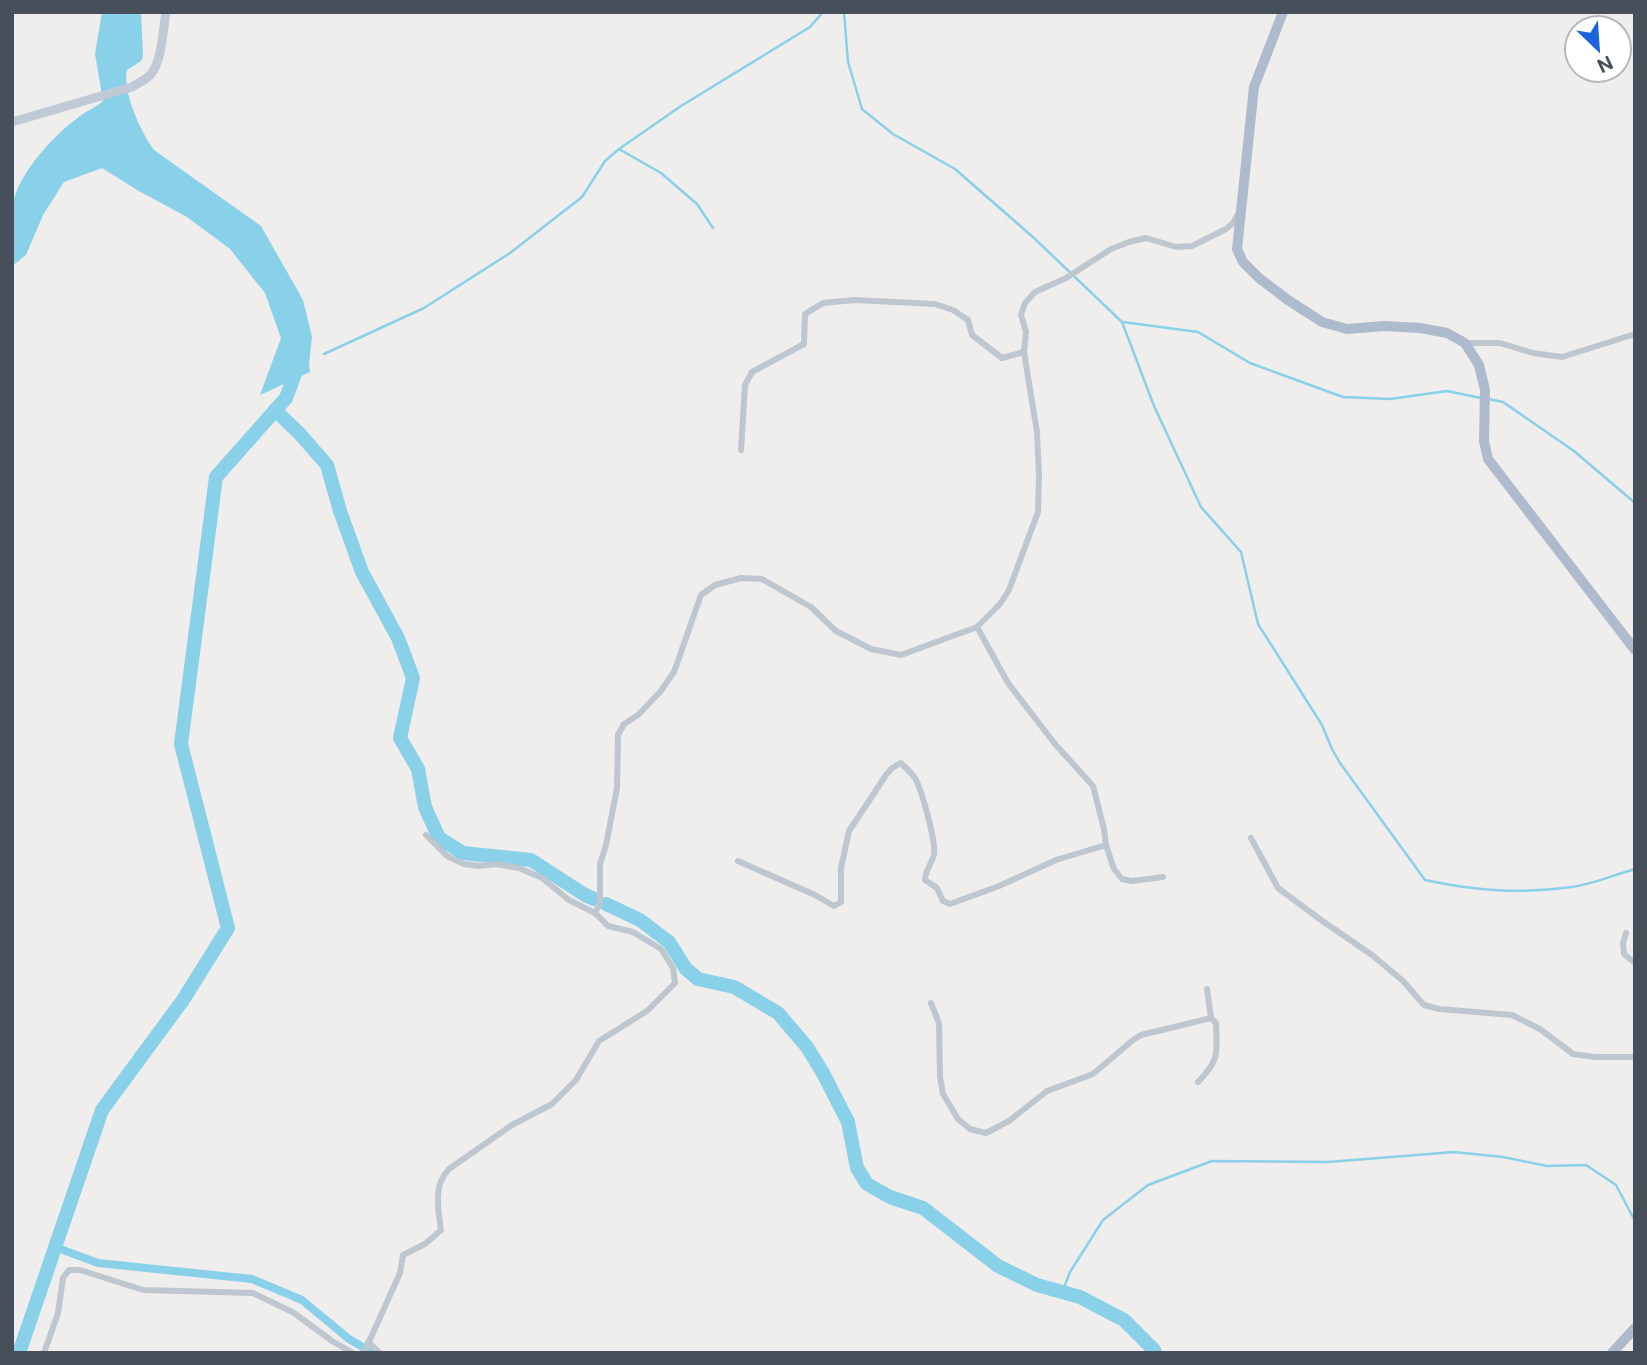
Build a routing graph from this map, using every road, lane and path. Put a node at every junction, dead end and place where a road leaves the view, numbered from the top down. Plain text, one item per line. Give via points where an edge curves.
1 (166, 12) edge
2 (1283, 12) edge
3 (12, 122) edge
4 (1240, 211) junction
5 (1635, 334) edge
6 (1465, 343) junction
7 (1024, 352) junction
8 (741, 450) dead end
9 (976, 627) junction
10 (1635, 650) edge
11 (426, 835) dead end
12 (1251, 838) dead end
13 (1106, 845) junction
14 (738, 861) dead end
15 (1163, 877) dead end
16 (595, 913) junction
17 (1626, 933) dead end
18 (1635, 963) edge
19 (1207, 989) dead end
20 (931, 1003) dead end
21 (1211, 1018) junction
22 (1635, 1057) edge
23 (1198, 1082) dead end
24 (1635, 1328) edge
25 (366, 1347) edge
26 (44, 1353) edge
27 (353, 1353) edge
28 (380, 1353) edge
29 (1612, 1353) edge

1 - 3 main road via 152,73 132,87
2 - 4 main road via 1254,87
4 - 6 main road via 1237,249 1243,262 1322,322 1347,329 1420,328 1447,333
4 - 7 street via 1226,229 1192,246 1176,247 1146,238 1129,242 1035,292 1021,315 1026,332
5 - 6 street via 1563,356 1500,343
6 - 10 main road via 1479,365 1485,390 1488,459
7 - 8 street via 1002,358 972,335 968,320 935,304 823,303 805,314 804,344 752,372 746,385
7 - 9 street via 1037,432 1038,513 1009,590
9 - 13 street via 1008,683 1093,786
9 - 16 street via 901,655 871,649 836,631 811,607 762,579 741,578 715,585 701,595 674,672 618,735 617,788 600,864 600,903
11 - 16 street via 447,856 464,864 519,868
12 - 22 street via 1278,888 1373,955 1424,1005 1512,1015 1573,1054
13 - 14 street via 1056,860 950,904 925,880 934,855 932,840 915,778 901,764 886,775 849,831 837,905
13 - 15 street via 1122,879
16 - 25 street via 608,926 633,932 661,949 676,983 647,1011 599,1041 576,1080 552,1104 512,1125 442,1176 438,1201 441,1230 403,1255 400,1273
17 - 18 street via 1624,954
19 - 21 street
20 - 21 street via 939,1023 943,1094 958,1119 970,1129 986,1133 1047,1091 1093,1074 1141,1035
21 - 23 street via 1216,1023 1217,1054
24 - 29 main road
25 - 28 street
26 - 27 street via 69,1270 143,1290 253,1293 295,1313

